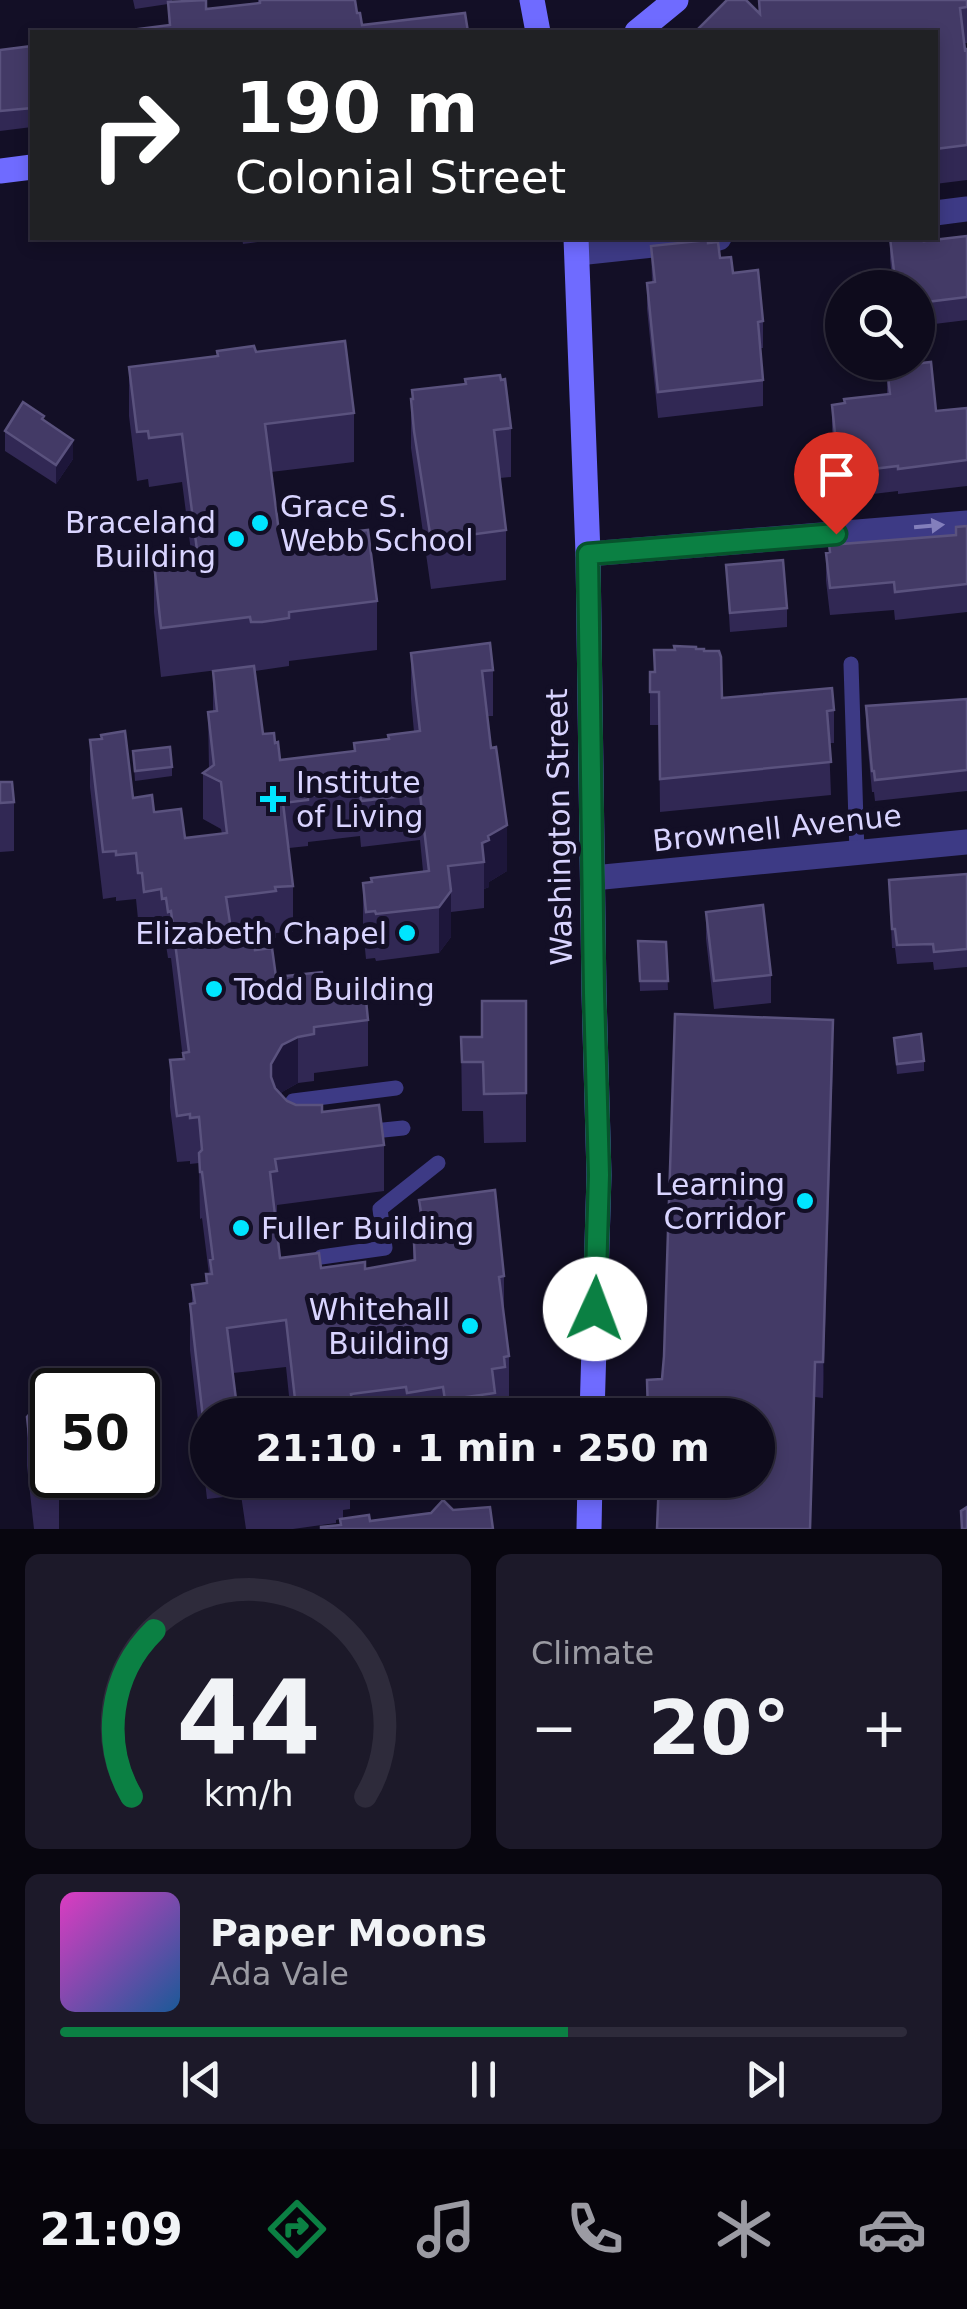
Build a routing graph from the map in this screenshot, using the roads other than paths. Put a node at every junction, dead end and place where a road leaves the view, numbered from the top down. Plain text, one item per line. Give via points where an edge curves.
1 (532, 0) edge
2 (676, 0) edge
3 (538, 30) edge
4 (639, 30) edge
5 (30, 166) edge
6 (0, 171) edge
7 (967, 209) edge
8 (938, 213) edge
9 (683, 240) edge
10 (577, 246) edge
11 (967, 523) edge
12 (588, 554) junction
13 (851, 664) dead end
14 (967, 842) edge
15 (857, 853) junction
16 (594, 878) junction
17 (396, 1088) dead end
18 (403, 1128) dead end
19 (344, 1134) edge
20 (292, 1136) edge
21 (438, 1163) dead end
22 (320, 1257) edge
23 (592, 1398) edge
24 (590, 1498) edge
25 (589, 1529) edge

1 - 3 main road
2 - 4 main road
5 - 6 main road
7 - 8 street
9 - 10 street
10 - 12 main road, Washington Street
12 -> 11 street
12 - 16 main road, Washington Street
13 - 15 lane
14 - 15 street, Brownell Avenue
15 - 16 street, Brownell Avenue
16 - 23 main road, Washington Street via 599,1175
17 - 20 lane via 294,1101 285,1126
18 - 19 lane
21 - 22 lane via 380,1209 384,1248
24 - 25 main road

